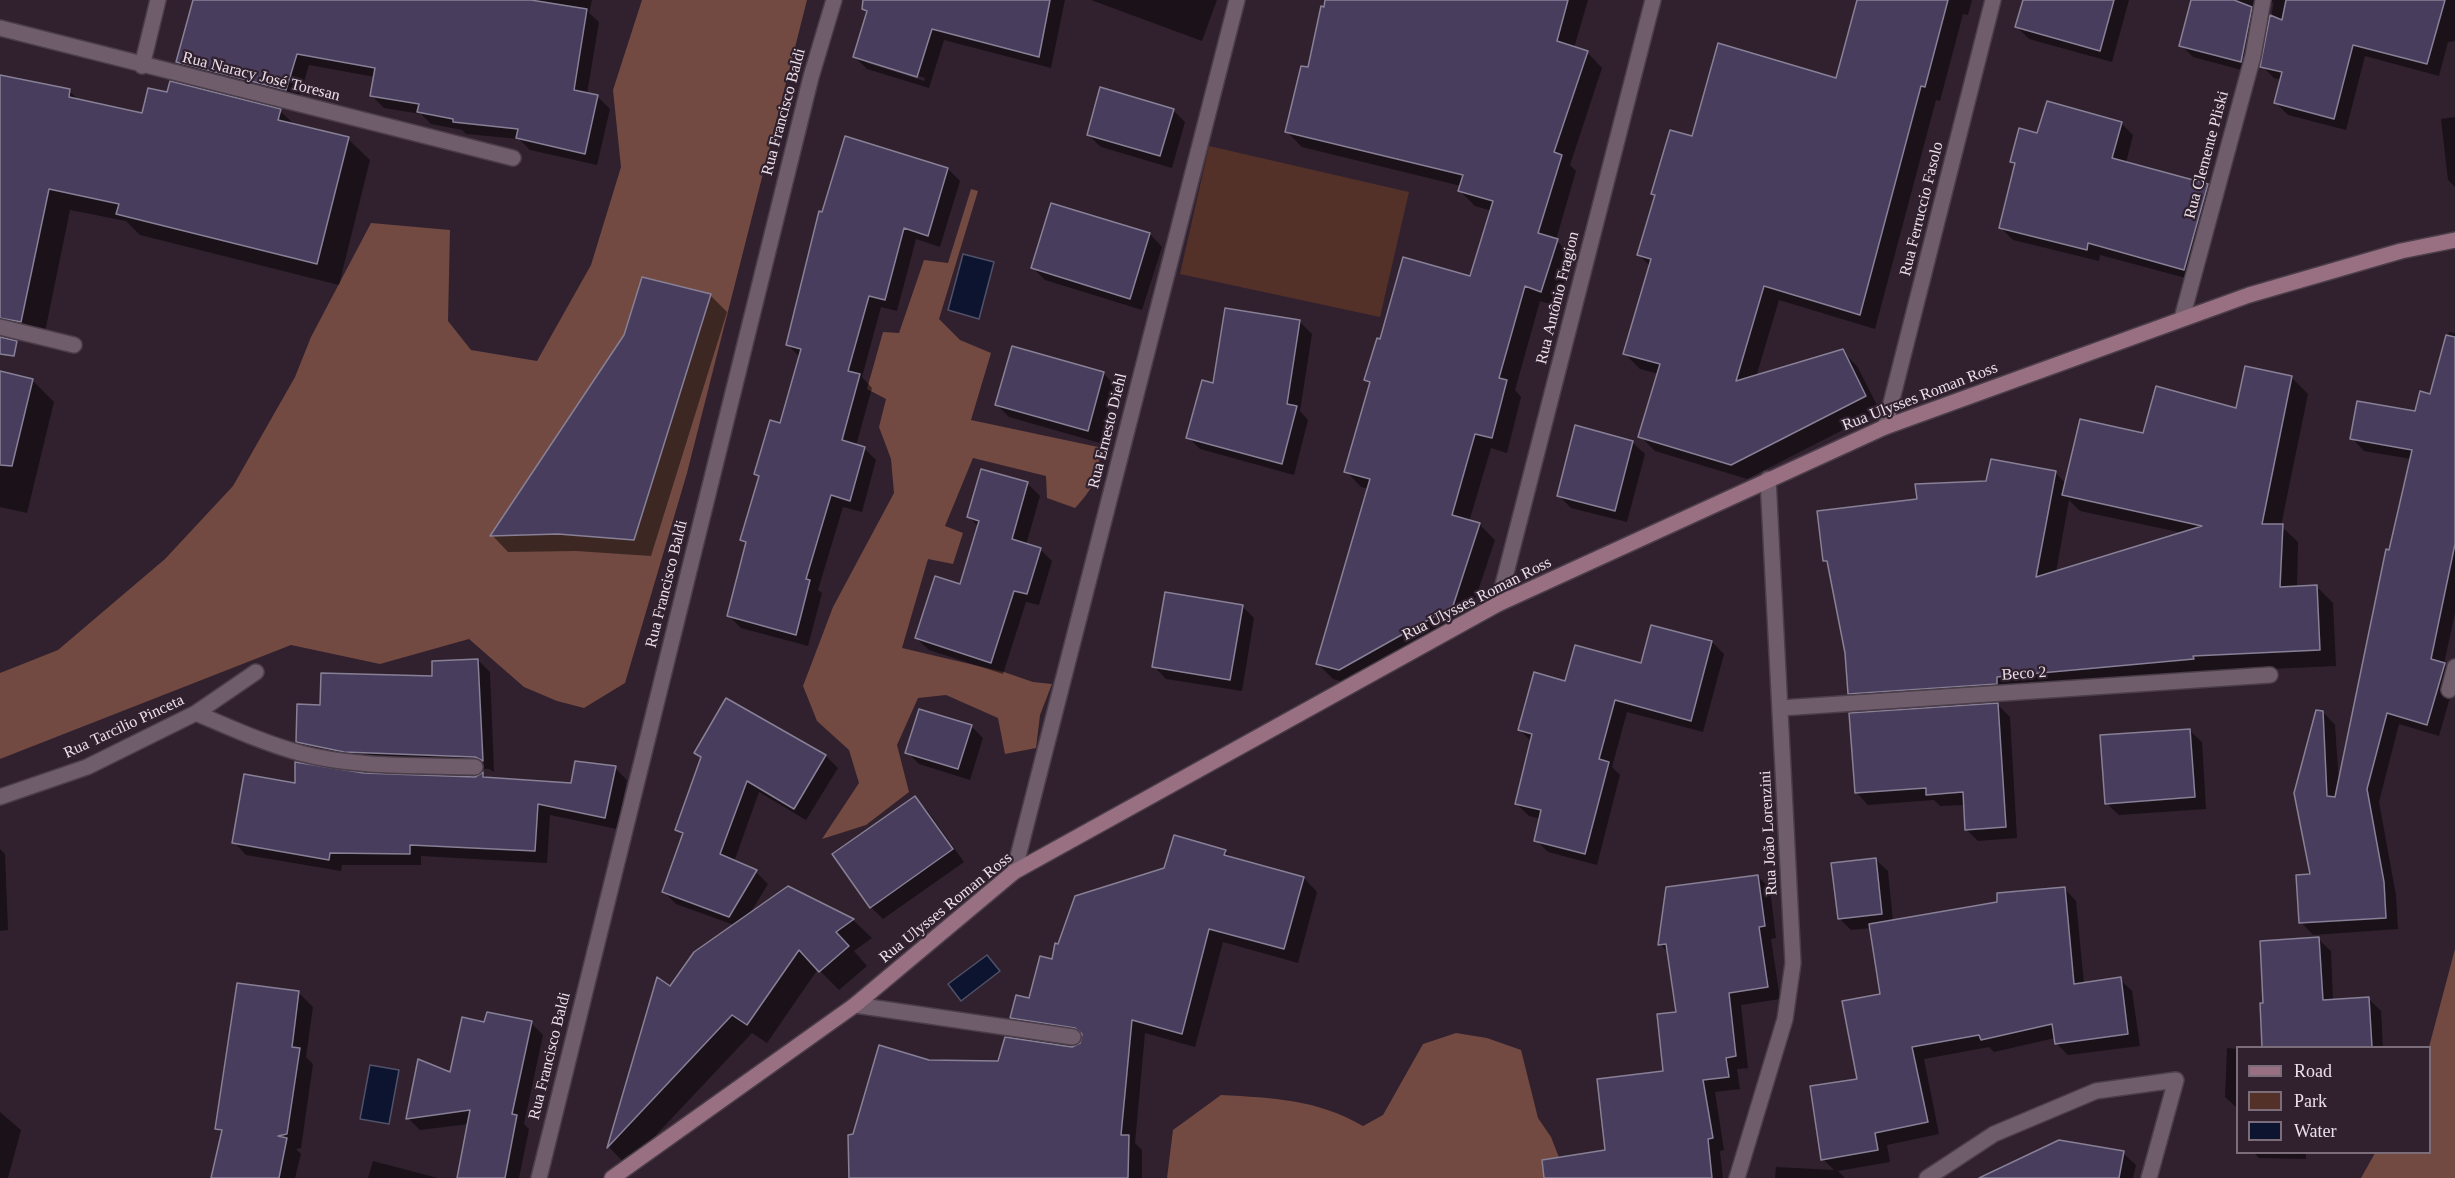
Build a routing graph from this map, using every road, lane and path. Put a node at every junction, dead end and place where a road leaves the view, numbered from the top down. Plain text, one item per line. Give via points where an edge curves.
1 (158, 0) edge
2 (834, 0) edge
3 (1237, 0) edge
4 (1653, 0) edge
5 (1993, 0) edge
6 (2263, 0) edge
7 (0, 28) edge
8 (142, 66) junction
9 (513, 158) dead end
10 (2455, 240) edge
11 (2182, 318) junction
12 (0, 327) edge
13 (74, 345) dead end
14 (1885, 428) junction
15 (1768, 479) junction
16 (1497, 604) junction
17 (2455, 667) edge
18 (256, 672) dead end
19 (2270, 675) dead end
20 (2449, 690) dead end
21 (1781, 708) junction
22 (196, 713) junction
23 (475, 767) dead end
24 (0, 797) edge
25 (1014, 872) junction
26 (855, 1005) junction
27 (1073, 1037) dead end
28 (539, 1178) edge
29 (612, 1178) edge
30 (1737, 1178) edge
31 (1927, 1178) edge
32 (2149, 1178) edge

1 - 8 street
2 - 28 street, Rua Francisco Baldi via 810,76
3 - 25 street, Rua Ernesto Diehl
4 - 16 street, Rua Antônio Fragion
5 - 14 street, Rua Ferruccio Fasolo
6 - 11 street, Rua Clemente Pliski via 2253,56
7 - 8 street, Rua Naracy José Toresan
8 - 9 street, Rua Naracy José Toresan
10 - 11 street, Rua Ulysses Roman Ross via 2390,255
11 - 14 street, Rua Ulysses Roman Ross
12 - 13 street
14 - 15 street, Rua Ulysses Roman Ross
15 - 16 street, Rua Ulysses Roman Ross
15 - 21 street, Rua João Lorenzini
16 - 25 street, Rua Ulysses Roman Ross
17 - 20 street
18 - 22 street, Rua Tarcilio Pinceta
19 - 21 street, Beco 2
21 - 30 street, Rua João Lorenzini via 1793,963 1785,1019
22 - 23 street via 259,741 302,753 361,763
22 - 24 street, Rua Tarcilio Pinceta via 87,767
25 - 26 street, Rua Ulysses Roman Ross
26 - 27 street
26 - 29 street, Rua Ulysses Roman Ross
31 - 32 street via 1994,1134 2096,1091 2176,1080

